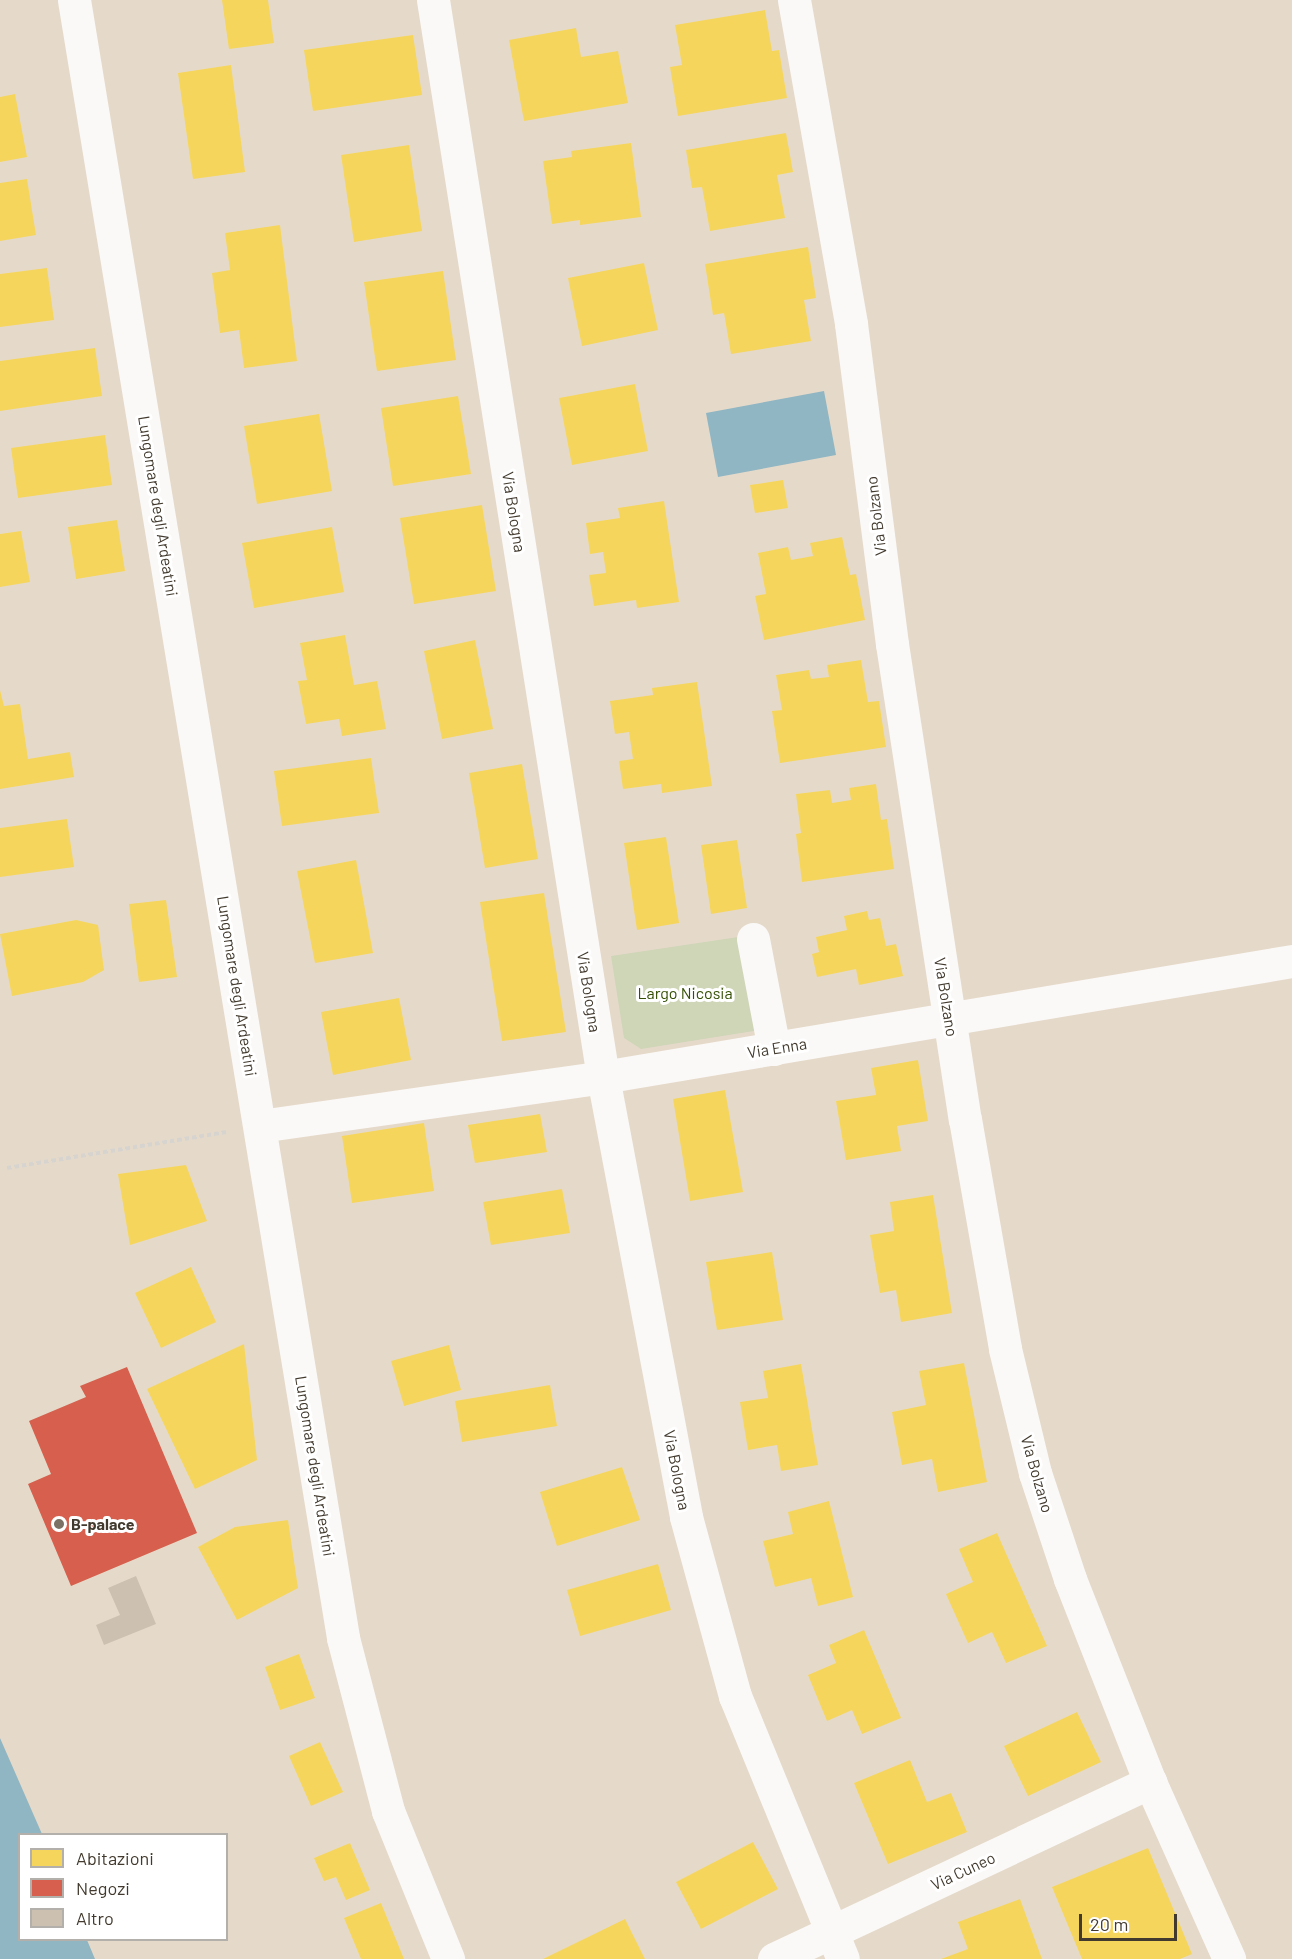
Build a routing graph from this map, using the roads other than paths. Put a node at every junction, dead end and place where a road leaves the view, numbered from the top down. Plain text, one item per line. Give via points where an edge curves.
1 (74, 0) edge
2 (433, 0) edge
3 (794, 0) edge
4 (753, 939) dead end
5 (1292, 961) edge
6 (950, 1020) junction
7 (774, 1049) junction
8 (603, 1077) junction
9 (260, 1126) junction
10 (1150, 1782) junction
11 (837, 1946) edge
12 (448, 1959) edge
13 (774, 1959) edge
14 (1229, 1959) edge

1 - 9 street, Lungomare degli Ardeatini
2 - 8 street, Via Bologna
3 - 6 street, Via Bolzano via 851,324 892,644
4 - 7 street
5 - 6 street, Via Enna
6 - 7 street, Via Enna
6 - 10 street, Via Bolzano via 1005,1349 1035,1473 1070,1579
7 - 8 street, Via Enna
8 - 9 street, Via Enna
8 - 11 street, Via Bologna via 701,1583 744,1721
9 - 12 street, Lungomare degli Ardeatini via 345,1649 394,1830
10 - 11 street, Via Cuneo
10 - 14 street, Via Bolzano
11 - 13 street, Via Cuneo

